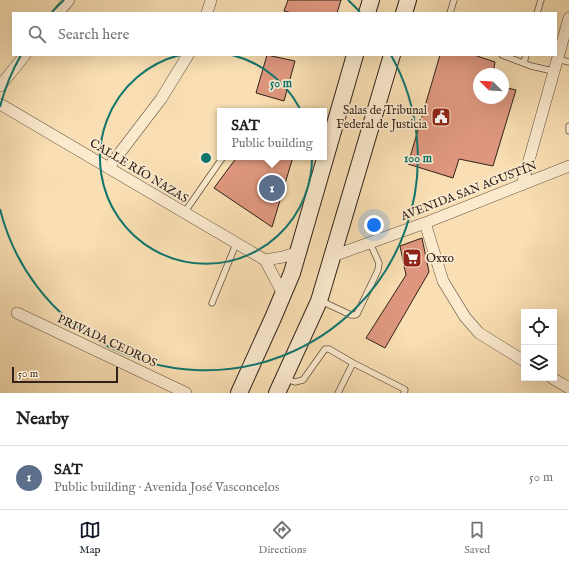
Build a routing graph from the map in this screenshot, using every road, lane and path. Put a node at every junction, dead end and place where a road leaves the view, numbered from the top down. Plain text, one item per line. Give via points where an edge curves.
1 (69, 0) edge
2 (211, 0) edge
3 (371, 0) edge
4 (408, 0) edge
5 (454, 0) edge
6 (540, 0) edge
7 (59, 12) edge
8 (207, 12) edge
9 (367, 12) edge
10 (404, 12) edge
11 (450, 12) edge
12 (537, 12) edge
13 (569, 18) edge
14 (24, 56) edge
15 (187, 56) edge
16 (355, 56) edge
17 (392, 56) edge
18 (505, 56) edge
19 (526, 56) edge
20 (557, 59) junction
21 (569, 62) edge
22 (524, 63) junction
23 (553, 71) junction
24 (0, 86) edge
25 (0, 104) edge
26 (569, 126) edge
27 (569, 131) edge
28 (327, 145) edge
29 (221, 160) edge
30 (323, 160) edge
31 (569, 166) edge
32 (109, 167) junction
33 (522, 184) junction
34 (184, 213) junction
35 (425, 223) junction
36 (370, 243) junction
37 (236, 244) junction
38 (299, 252) junction
39 (333, 256) junction
40 (265, 260) junction
41 (283, 294) junction
42 (319, 300) junction
43 (212, 304) dead end
44 (17, 313) dead end
45 (521, 359) edge
46 (353, 362) junction
47 (284, 378) junction
48 (557, 381) edge
49 (569, 388) edge
50 (186, 393) edge
51 (239, 393) edge
52 (277, 393) edge
53 (338, 393) edge
54 (404, 393) edge

1 - 7 street
2 - 8 street
3 - 9 main road
4 - 10 main road
5 - 11 lane
6 - 12 lane
13 - 20 street
14 - 24 street
15 - 32 street via 161,99
16 - 28 main road
17 - 39 main road
18 - 22 lane
19 - 22 lane
20 - 21 lane
20 - 23 street
22 - 23 lane
23 - 33 street
25 - 32 street, CALLE RÍO NAZAS
26 - 27 lane
29 - 34 lane
30 - 38 main road
31 - 33 street, AVENIDA SAN AGUSTÍN
32 - 34 street, CALLE RÍO NAZAS
33 - 35 street, AVENIDA SAN AGUSTÍN
34 - 37 street, CALLE RÍO NAZAS
35 - 36 street, AVENIDA SAN AGUSTÍN
35 - 45 street via 443,281 465,317 479,333
36 - 39 street, AVENIDA SAN AGUSTÍN
36 - 42 lane via 379,263 378,270 357,314 351,315
37 - 40 street, CALLE RÍO NAZAS
37 - 43 lane
38 - 40 street
38 - 41 main road
39 - 42 main road
40 - 41 street
41 - 51 main road
42 - 47 main road
44 - 50 street, PRIVADA CEDROS
46 - 47 lane via 325,349 303,380 295,382
46 - 53 lane
46 - 54 lane via 404,389
47 - 52 main road
48 - 49 street

